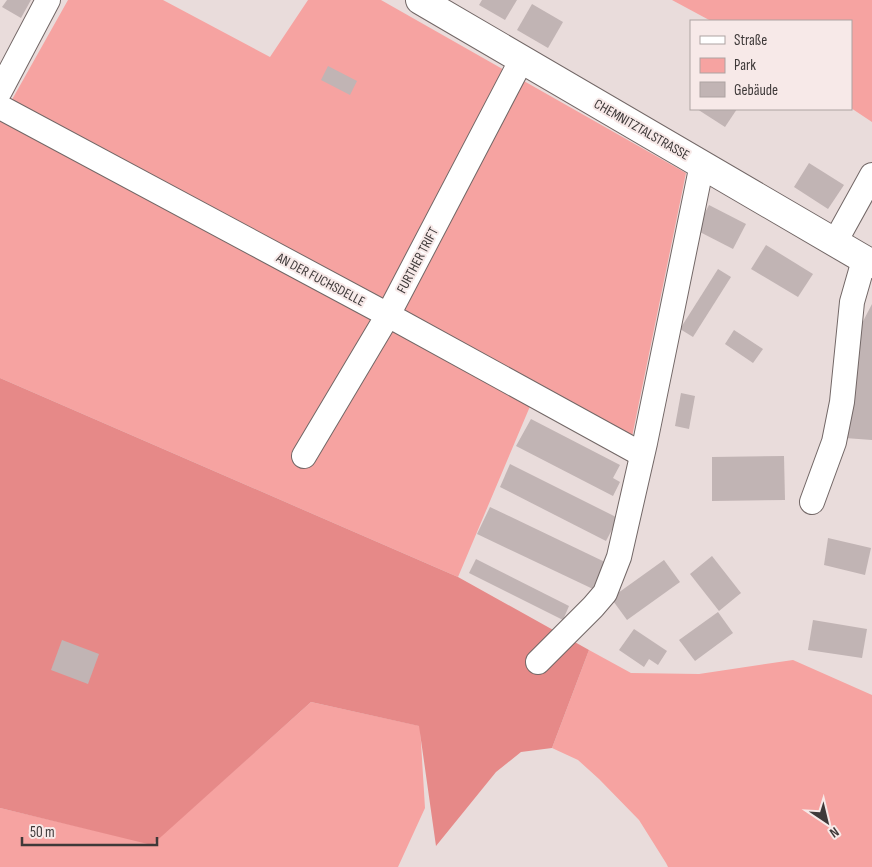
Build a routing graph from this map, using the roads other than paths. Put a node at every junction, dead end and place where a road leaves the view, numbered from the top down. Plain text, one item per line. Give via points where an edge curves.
1 (48, 0) edge
2 (420, 0) edge
3 (522, 59) junction
4 (0, 90) edge
5 (0, 107) edge
6 (702, 164) junction
7 (872, 175) edge
8 (834, 242) junction
9 (868, 262) edge
10 (388, 315) junction
11 (641, 454) junction
12 (304, 456) dead end
13 (812, 502) dead end
14 (538, 662) dead end

1 - 4 street
2 - 3 main road, CHEMNITZTALSTRASSE
3 - 6 main road, CHEMNITZTALSTRASSE
3 - 10 street, FURTHER TRIFT
5 - 10 street, AN DER FUCHSDELLE
6 - 8 main road, CHEMNITZTALSTRASSE
6 - 11 street
7 - 8 street
8 - 9 main road, CHEMNITZTALSTRASSE
9 - 13 street, CHEMNITZTALSTRASSE via 852,302 837,443
10 - 11 street, AN DER FUCHSDELLE
10 - 12 street, FURTHER TRIFT
11 - 14 street via 624,540 605,593

